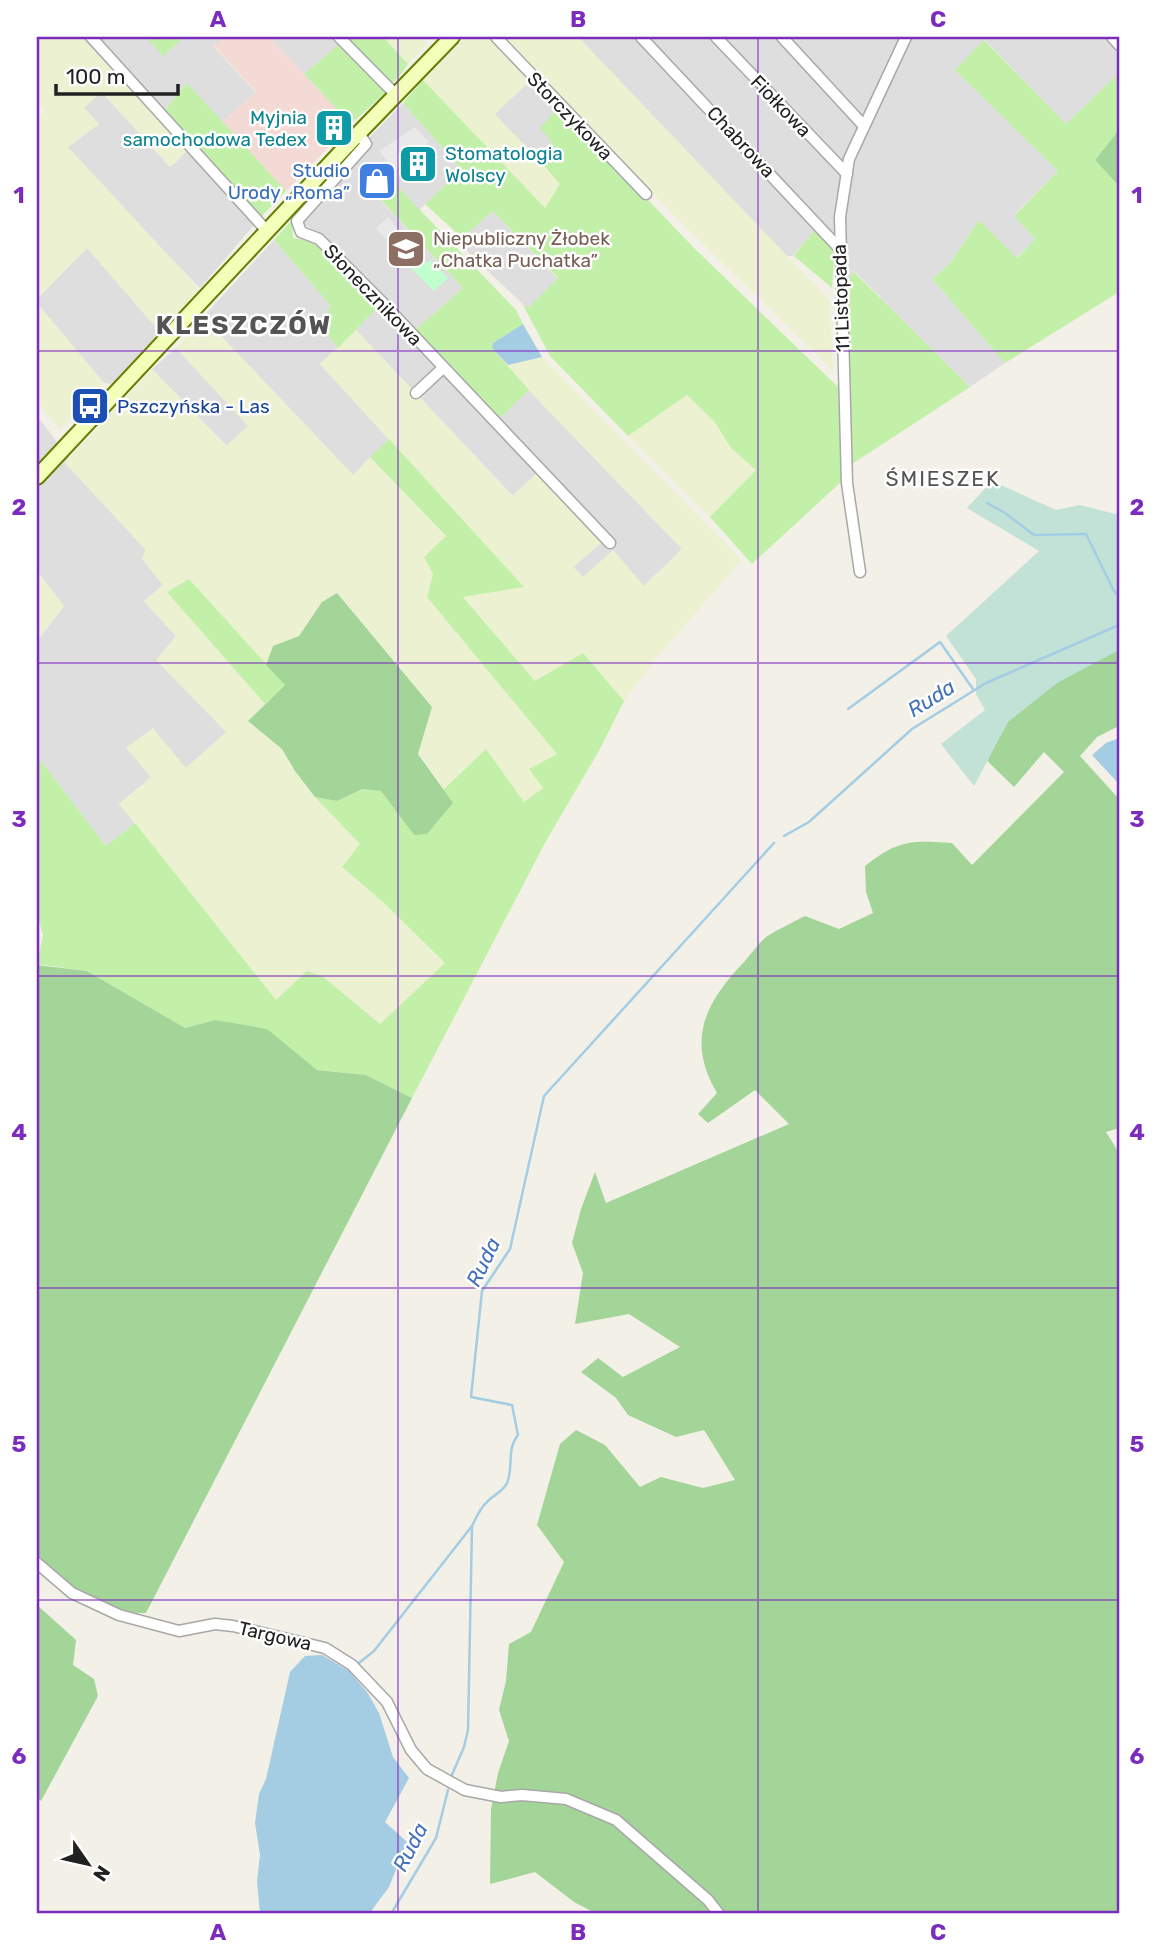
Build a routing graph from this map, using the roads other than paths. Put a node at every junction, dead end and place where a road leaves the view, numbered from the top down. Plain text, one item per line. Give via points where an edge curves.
1 (91, 37) edge
2 (339, 37) edge
3 (452, 37) edge
4 (496, 37) edge
5 (641, 37) edge
6 (716, 37) edge
7 (782, 37) edge
8 (906, 37) edge
9 (1112, 37) edge
10 (1119, 45) edge
11 (396, 95) junction
12 (864, 126) junction
13 (359, 132) junction
14 (847, 174) junction
15 (646, 194) dead end
16 (267, 231) junction
17 (839, 248) junction
18 (443, 368) junction
19 (416, 393) dead end
20 (37, 477) edge
21 (610, 543) dead end
22 (860, 572) dead end
23 (37, 1563) edge
24 (719, 1914) edge

1 - 16 street
2 - 11 street
3 - 11 main road
4 - 15 street, Storczykowa
5 - 17 street, Chabrowa
6 - 14 street, Fiołkowa
7 - 12 street
8 - 12 street, 11 Listopada
9 - 10 street
11 - 13 main road
12 - 14 street, 11 Listopada
13 - 16 main road
13 - 18 street, Słonecznikowa via 366,144 297,220 301,232 319,239
14 - 17 street, 11 Listopada
16 - 20 main road
17 - 22 street, 11 Listopada via 847,483
18 - 19 street
18 - 21 street, Słonecznikowa
23 - 24 street, Targowa via 72,1593 119,1615 179,1630 233,1626 324,1648 352,1665 387,1702 411,1750 427,1769 465,1790 501,1797 566,1799 616,1820

